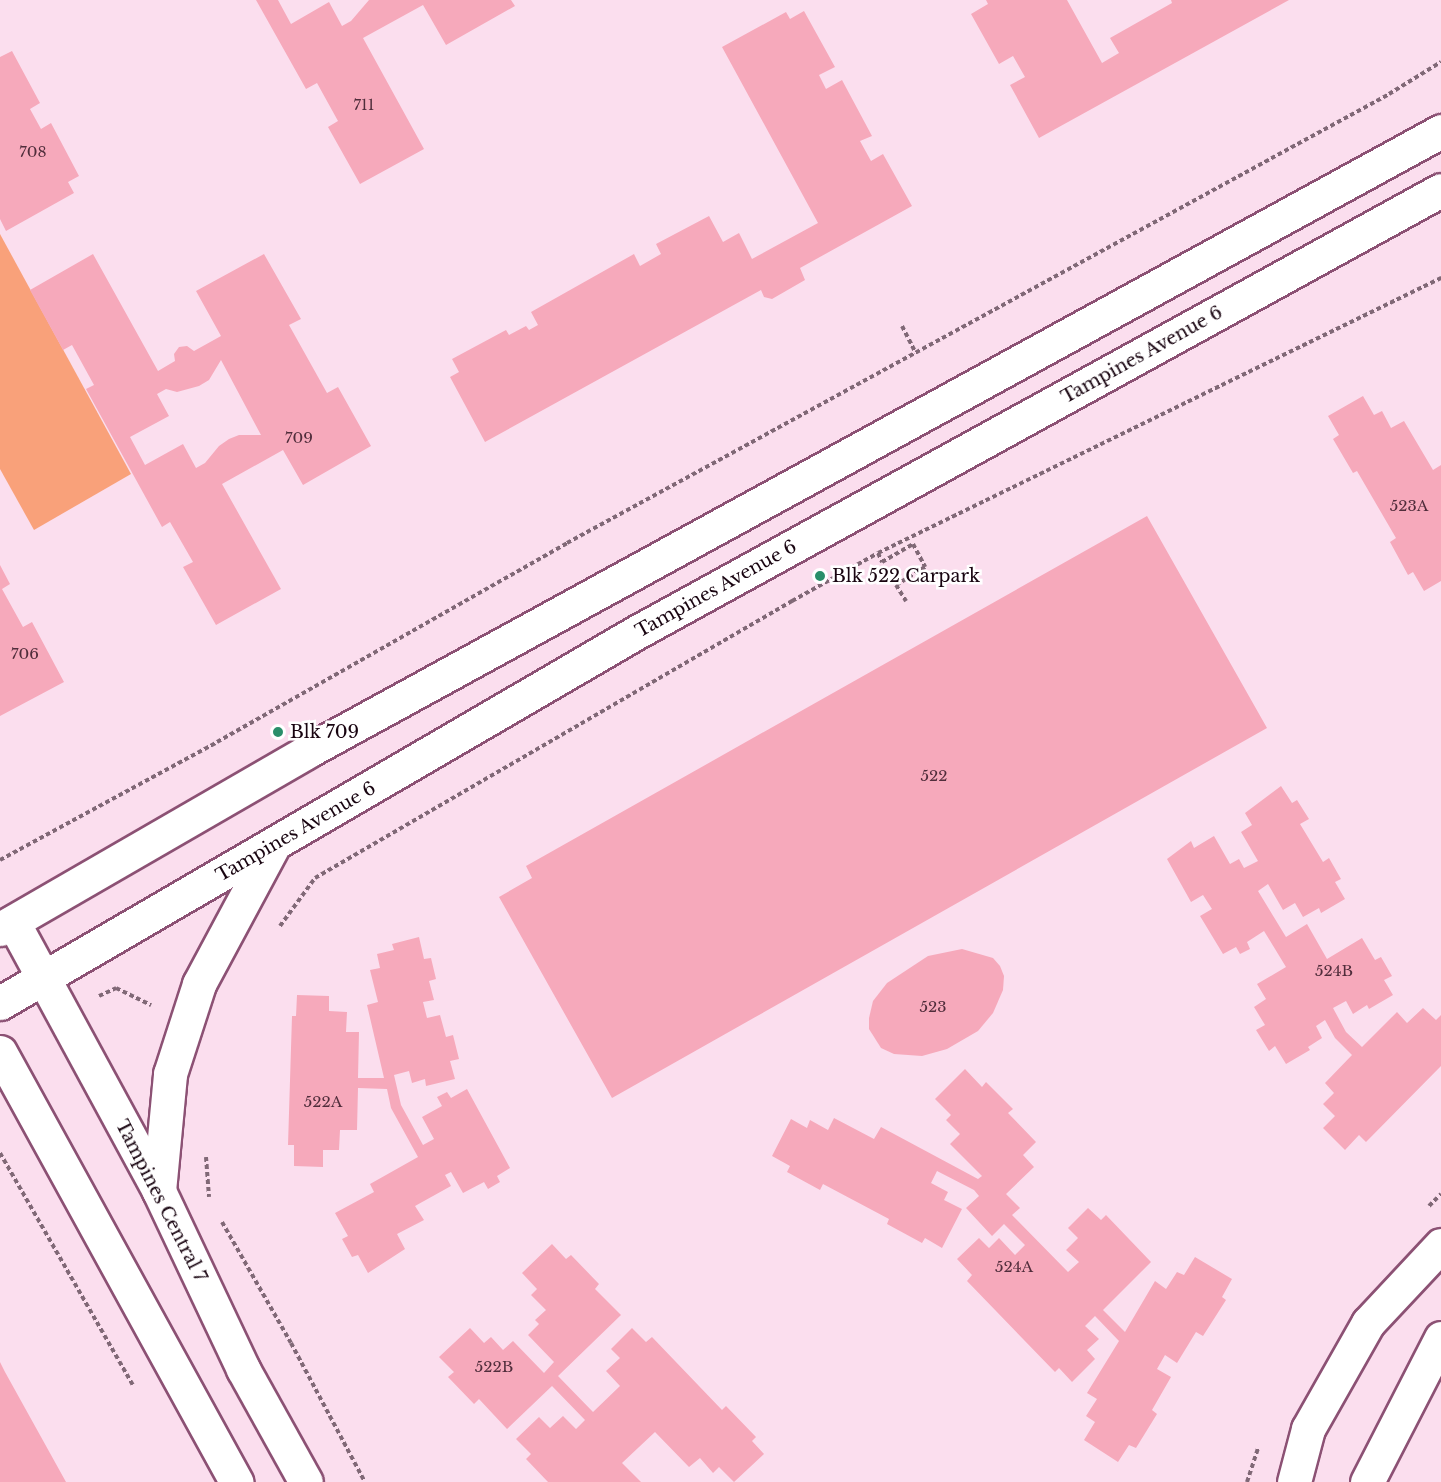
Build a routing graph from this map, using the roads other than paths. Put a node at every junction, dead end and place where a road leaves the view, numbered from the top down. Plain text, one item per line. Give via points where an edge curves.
1 (1441, 131) edge
2 (1441, 190) edge
3 (273, 846) junction
4 (6, 926) edge
5 (44, 980) junction
6 (0, 1003) edge
7 (0, 1052) edge
8 (159, 1191) junction
9 (1441, 1245) edge
10 (1441, 1338) edge
11 (236, 1482) edge
12 (306, 1482) edge
13 (1294, 1482) edge
14 (1367, 1482) edge

1 - 4 street via 317,747
2 - 3 street, Tampines Avenue 6 via 637,632
3 - 5 street, Tampines Avenue 6
3 - 8 street via 199,984 170,1074
4 - 5 street, Tampines Central 7
5 - 6 street, Tampines Avenue 6
5 - 8 street, Tampines Central 7
7 - 11 street
8 - 12 street, Tampines Central 7 via 243,1369
9 - 13 street via 1368,1323 1308,1429
10 - 14 street

